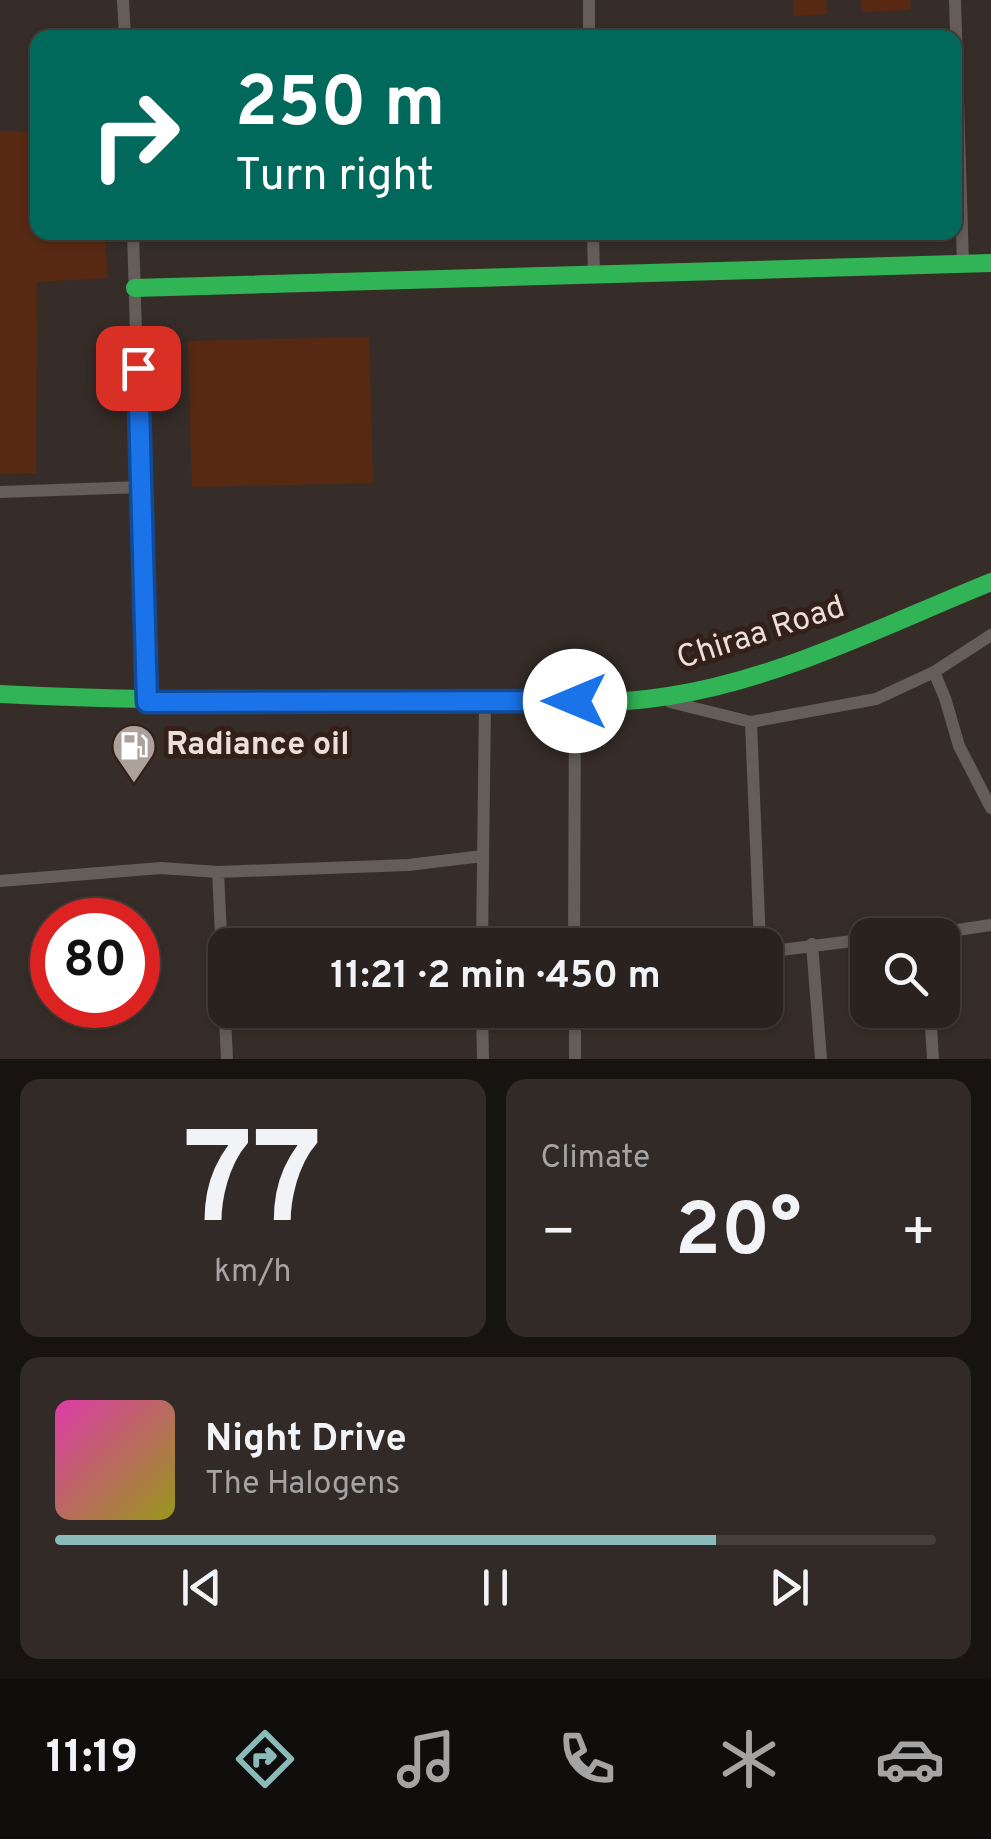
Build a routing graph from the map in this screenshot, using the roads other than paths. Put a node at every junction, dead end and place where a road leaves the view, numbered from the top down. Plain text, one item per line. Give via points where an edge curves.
1 (123, 0) edge
2 (589, 0) edge
3 (955, 0) edge
4 (124, 30) edge
5 (589, 30) edge
6 (956, 30) edge
7 (133, 240) edge
8 (593, 240) edge
9 (961, 240) edge
10 (991, 263) edge
11 (962, 264) junction
12 (594, 276) junction
13 (135, 288) junction
14 (141, 487) junction
15 (0, 492) edge
16 (991, 582) edge
17 (991, 635) edge
18 (934, 672) junction
19 (0, 694) edge
20 (654, 698) junction
21 (575, 701) junction
22 (147, 702) junction
23 (485, 702) junction
24 (751, 722) junction
25 (991, 808) edge
26 (483, 856) junction
27 (218, 872) junction
28 (0, 881) edge
29 (991, 925) edge
30 (482, 928) edge
31 (574, 928) edge
32 (759, 928) edge
33 (960, 930) edge
34 (850, 941) edge
35 (812, 944) junction
36 (783, 949) edge
37 (482, 1028) edge
38 (574, 1028) edge
39 (931, 1028) edge
40 (226, 1059) edge
41 (483, 1059) edge
42 (575, 1059) edge
43 (821, 1059) edge
44 (933, 1059) edge

1 - 4 street
2 - 5 street
3 - 6 street
7 - 13 street
8 - 12 street
9 - 11 street
10 - 11 main road
11 - 12 main road
12 - 13 main road
13 - 14 street
14 - 15 street
14 - 22 street
16 - 20 main road, Chiraa Road via 738,677
17 - 18 street
18 - 24 street via 876,699
18 - 25 street via 959,746
19 - 22 main road, Chiraa Road
20 - 21 main road, Chiraa Road
20 - 24 street
21 - 23 main road, Chiraa Road
21 - 31 street
22 - 23 main road, Chiraa Road
23 - 26 street
24 - 32 street
26 - 27 street
26 - 30 street
27 - 28 street via 161,868
27 - 40 street
29 - 33 street
34 - 35 street
35 - 36 street
35 - 43 street
37 - 41 street
38 - 42 street
39 - 44 street

